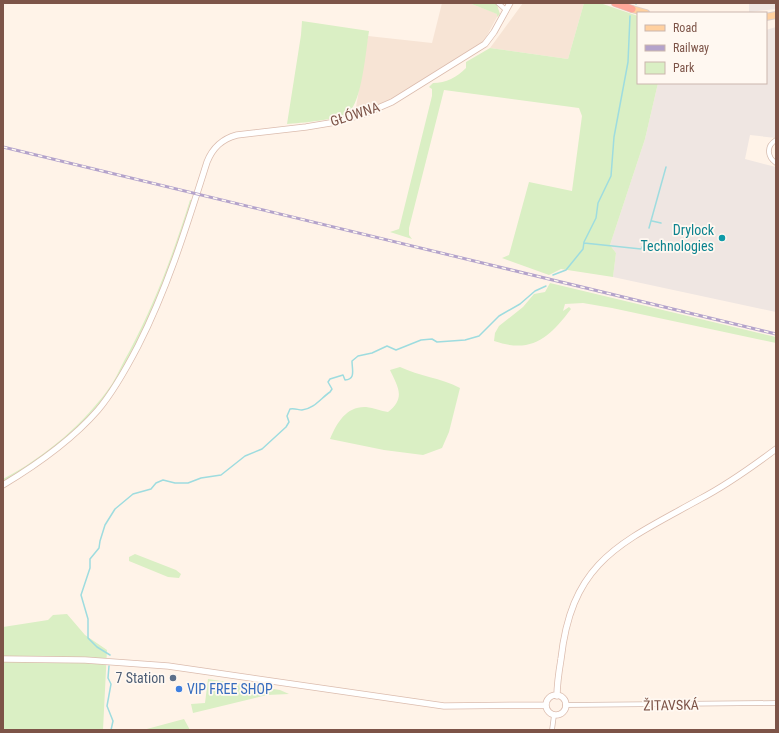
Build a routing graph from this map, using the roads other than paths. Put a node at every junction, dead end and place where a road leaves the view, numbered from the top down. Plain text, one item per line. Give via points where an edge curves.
1 (498, 3) edge
2 (510, 3) edge
3 (615, 3) edge
4 (632, 9) joint
5 (506, 10) junction
6 (642, 12) edge
7 (776, 140) edge
8 (776, 163) edge
9 (776, 449) edge
10 (3, 485) edge
11 (3, 659) edge
12 (557, 696) junction
13 (776, 703) edge
14 (546, 705) junction
15 (565, 705) junction
16 (554, 715) junction
17 (552, 730) edge

1 - 5 street
2 - 5 main road, GŁÓWNA
3 - 4 highway
4 - 6 main road
5 - 10 main road, GŁÓWNA via 490,38 480,48 392,102 336,122 237,134 223,140 211,152 164,292 117,385 98,410 59,448
7 - 8 street via 770,145 768,152 771,160
9 - 12 main road via 730,482 634,536 606,557 595,569 580,589 569,616 561,654
11 - 14 main road via 107,662 195,670 444,706
12 - 14 main road via 549,698
12 - 15 main road via 563,699
13 - 15 street, ŽITAVSKÁ
14 - 16 main road via 548,712
15 - 16 main road via 562,712
16 - 17 street

